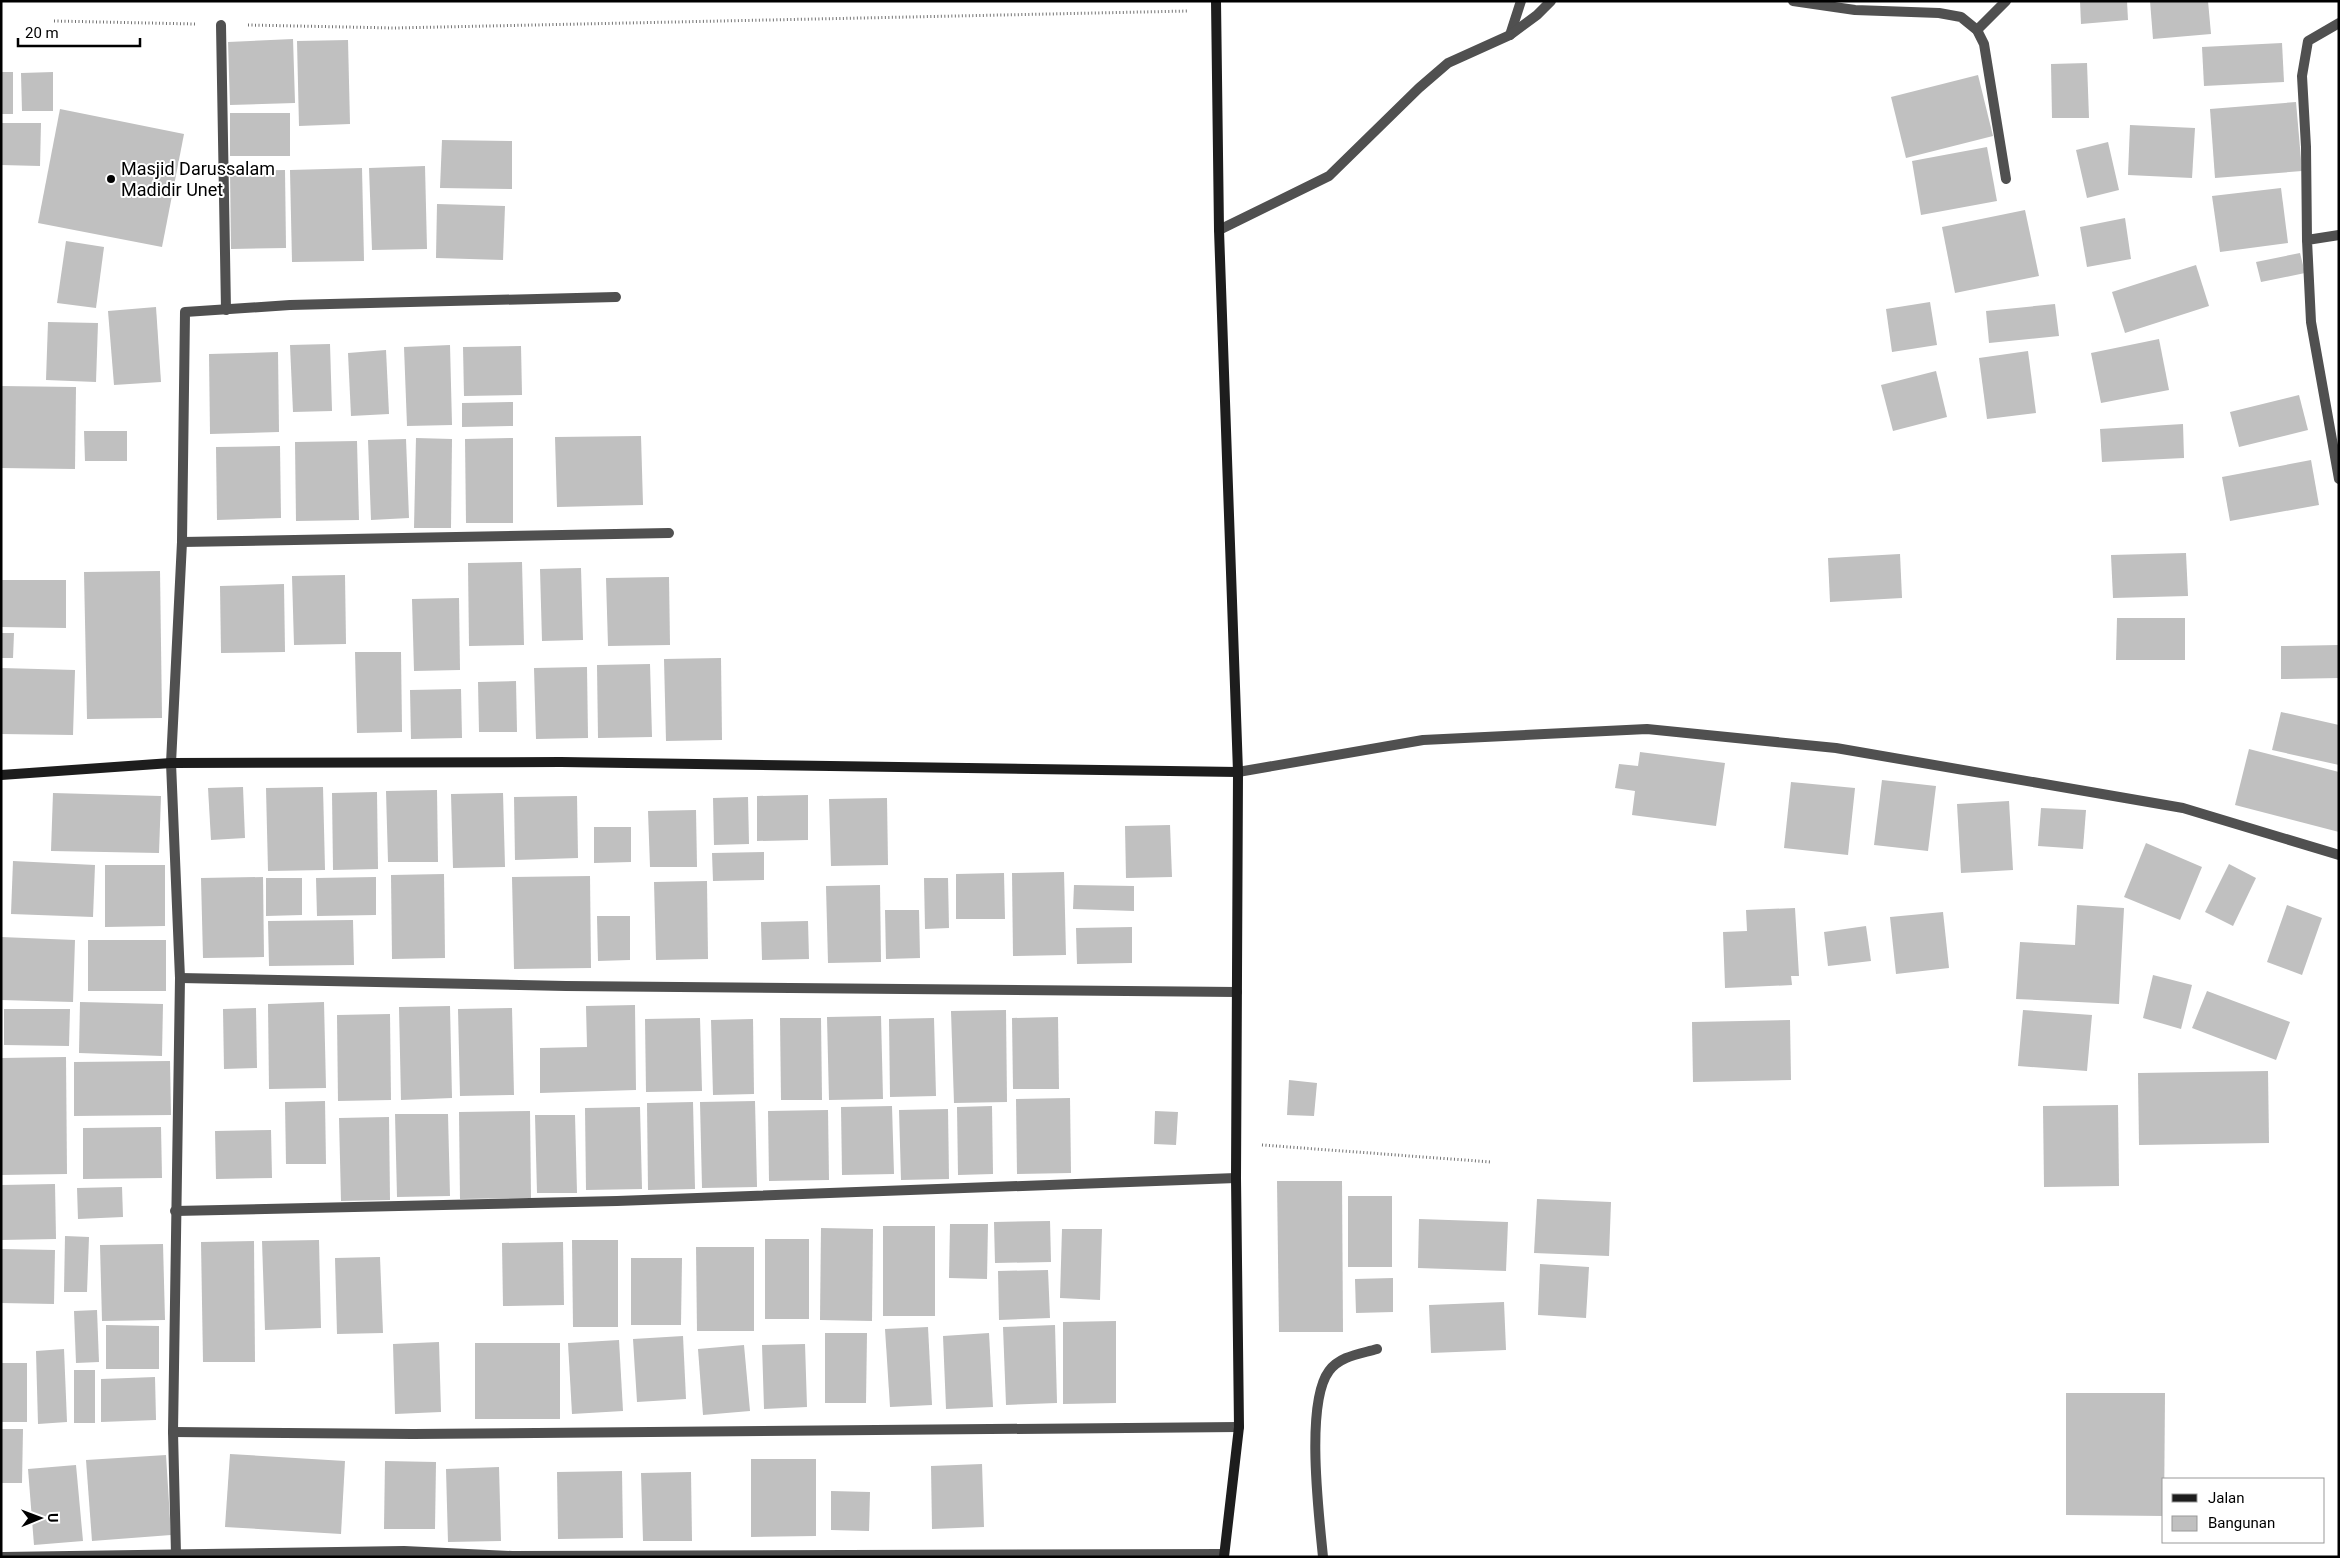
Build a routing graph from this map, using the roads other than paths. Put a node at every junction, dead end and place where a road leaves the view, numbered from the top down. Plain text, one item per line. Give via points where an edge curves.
1 (1521, 1) edge
2 (1551, 1) edge
3 (1794, 1) edge
4 (2006, 1) edge
5 (1216, 6) edge
6 (2339, 23) edge
7 (221, 25) road end
8 (1977, 30) junction
9 (1510, 35) junction
10 (2006, 179) dead end
11 (1219, 230) junction
12 (2339, 235) edge
13 (2307, 240) junction
14 (616, 297) dead end
15 (226, 310) junction
16 (2339, 479) edge
17 (668, 533) dead end
18 (182, 542) junction
19 (171, 763) junction
20 (1238, 772) junction
21 (1, 775) edge
22 (2339, 854) edge
23 (180, 978) junction
24 (1237, 992) junction
25 (1236, 1178) junction
26 (175, 1211) junction
27 (1377, 1349) dead end
28 (1239, 1427) junction
29 (173, 1432) junction
30 (176, 1554) junction
31 (385, 1554) edge
32 (1224, 1555) edge
33 (2, 1557) edge
34 (1323, 1557) edge

1 - 9 street
2 - 9 street
3 - 8 street via 1855,10 1939,13 1962,17
4 - 8 street
5 - 11 street
6 - 13 street via 2308,42 2302,76
7 - 15 street
8 - 10 street via 1984,44
9 - 11 street via 1448,63 1328,176
11 - 20 street
12 - 13 street
13 - 16 street via 2311,322
14 - 15 street via 290,305
15 - 18 street via 185,312
17 - 18 street
18 - 19 street
19 - 20 street via 571,762
19 - 21 street
19 - 23 street
20 - 22 street via 1423,740 1646,729 1836,748 2174,806
20 - 24 street
23 - 24 street via 575,986
23 - 26 street
24 - 25 street
25 - 26 street via 645,1200
25 - 28 street
26 - 29 street
27 - 34 street via 1343,1358 1329,1370 1321,1386 1316,1422 1316,1474
28 - 29 street via 413,1434
28 - 32 street
29 - 30 street
30 - 31 street
30 - 33 street
31 - 32 street

